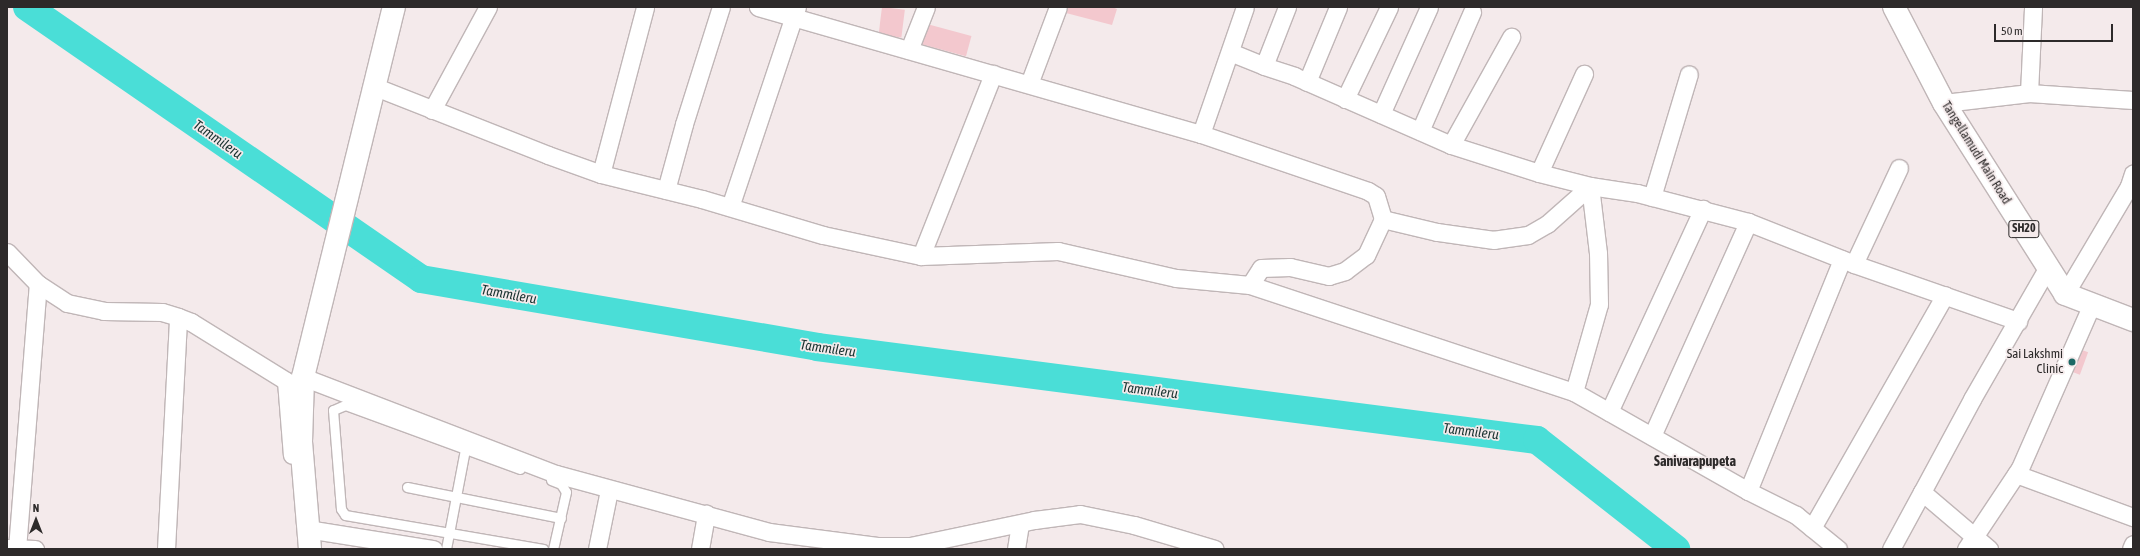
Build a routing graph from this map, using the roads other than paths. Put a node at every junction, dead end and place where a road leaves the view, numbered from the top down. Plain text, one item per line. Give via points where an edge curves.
1 (394, 7) edge
2 (488, 7) edge
3 (645, 7) edge
4 (721, 7) edge
5 (758, 7) edge
6 (926, 7) edge
7 (1058, 7) edge
8 (1245, 7) edge
9 (1287, 7) edge
10 (1338, 7) edge
11 (1389, 7) edge
12 (1429, 7) edge
13 (1894, 7) edge
14 (2033, 7) edge
15 (795, 12) edge
16 (1472, 12) dead end
17 (1511, 37) dead end
18 (909, 50) junction
19 (1230, 52) junction
20 (1264, 66) junction
21 (993, 74) junction
22 (1584, 74) dead end
23 (1689, 74) dead end
24 (1307, 82) junction
25 (1029, 84) junction
26 (373, 86) junction
27 (2029, 93) junction
28 (1345, 99) junction
29 (2133, 100) edge
30 (1944, 102) junction
31 (432, 110) junction
32 (1381, 114) junction
33 (1420, 131) junction
34 (1201, 134) junction
35 (1451, 144) junction
36 (1899, 168) dead end
37 (1539, 173) junction
38 (601, 174) junction
39 (2133, 174) edge
40 (1590, 186) junction
41 (666, 190) junction
42 (1652, 197) junction
43 (730, 207) junction
44 (1703, 209) junction
45 (1383, 219) junction
46 (1748, 222) junction
47 (7, 252) edge
48 (921, 256) junction
49 (1848, 261) junction
50 (2048, 267) junction
51 (38, 284) junction
52 (1250, 285) junction
53 (2065, 294) junction
54 (1945, 295) junction
55 (2092, 304) junction
56 (178, 317) junction
57 (2133, 320) edge
58 (2018, 321) junction
59 (303, 377) junction
60 (1574, 392) junction
61 (1609, 412) junction
62 (1652, 436) junction
63 (466, 445) junction
64 (2016, 474) junction
65 (407, 486) dead end
66 (609, 490) junction
67 (1748, 491) junction
68 (1922, 492) junction
69 (456, 496) junction
70 (706, 514) junction
71 (2133, 517) edge
72 (561, 518) junction
73 (1020, 524) junction
74 (1812, 528) junction
75 (450, 531) junction
76 (306, 542) edge
77 (1970, 542) edge
78 (809, 543) edge
79 (2133, 544) edge
80 (14, 548) edge
81 (910, 548) edge
82 (35, 549) edge
83 (166, 549) edge
84 (432, 549) edge
85 (446, 549) edge
86 (543, 549) edge
87 (553, 549) edge
88 (597, 549) edge
89 (700, 549) edge
90 (1016, 549) edge
91 (1215, 549) edge
92 (1838, 549) edge
93 (1891, 549) edge
94 (1989, 549) edge
95 (2131, 549) edge

1 - 26 main road
2 - 31 street
3 - 38 street
4 - 41 street
5 - 15 street
6 - 18 street
7 - 25 street
8 - 19 street
9 - 20 street
10 - 24 street
11 - 28 street
12 - 32 street
13 - 30 main road, Tangellamudi Main Road / SH20
14 - 27 street
15 - 18 street
15 - 43 street
16 - 33 street
17 - 35 street
18 - 21 street
19 - 20 street
19 - 34 street
20 - 24 street
21 - 25 street
21 - 48 street
22 - 37 street
23 - 42 street
24 - 28 street
25 - 34 street
26 - 31 street
26 - 59 main road
27 - 29 street
27 - 30 street
28 - 32 street
30 - 50 main road, Tangellamudi Main Road / SH20
31 - 38 street
32 - 33 street
33 - 35 street
34 - 45 street via 1368,191 1376,196
35 - 37 street
36 - 49 street
37 - 40 street
38 - 41 street
39 - 53 street via 2129,186
40 - 42 street
40 - 45 street via 1547,224 1528,235 1494,240 1437,232
40 - 60 street via 1598,253 1599,304
41 - 43 street
42 - 44 street
43 - 48 street via 823,234
44 - 46 street
44 - 61 street
45 - 52 street via 1366,255 1345,270 1329,276 1290,267 1261,268
46 - 49 street
46 - 62 street
47 - 51 street
48 - 52 street via 1058,251 1176,278
49 - 54 street
49 - 67 street
50 - 53 main road, Tangellamudi Main Road / SH20
50 - 58 street
51 - 56 street via 67,303 104,311 162,312
51 - 80 street
52 - 60 street
53 - 55 main road
54 - 58 street
54 - 74 street
55 - 57 main road
55 - 64 street
56 - 76 street via 191,322 286,381
56 - 83 street
58 - 68 street
59 - 63 street
59 - 76 main road via 301,442
60 - 61 street
61 - 62 street
62 - 67 street
63 - 66 street
63 - 69 lane
63 - 72 lane via 561,484 566,492
63 - 75 lane via 345,405 333,410 342,512 351,517
64 - 71 street
64 - 77 street
65 - 69 lane
66 - 70 street
66 - 88 street
67 - 74 street via 1796,515
68 - 77 street
68 - 93 street
69 - 72 lane
69 - 75 lane
70 - 78 street
70 - 89 street
72 - 87 lane
73 - 81 street
73 - 90 street
73 - 91 street via 1080,514 1134,525
74 - 92 street
75 - 85 lane
75 - 86 lane
76 - 84 street
77 - 94 street
78 - 81 street
79 - 95 street
80 - 82 street

